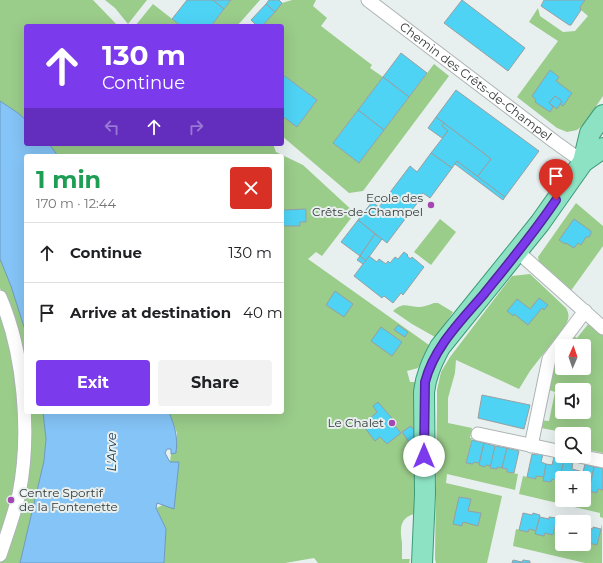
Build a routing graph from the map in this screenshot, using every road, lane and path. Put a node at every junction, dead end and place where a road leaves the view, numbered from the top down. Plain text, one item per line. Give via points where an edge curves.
1 (368, 0) edge
2 (603, 115) edge
3 (603, 148) edge
4 (583, 162) junction
5 (518, 252) junction
6 (0, 297) edge
7 (585, 311) junction
8 (603, 328) edge
9 (478, 434) dead end
10 (531, 446) junction
11 (555, 451) edge
12 (591, 458) edge
13 (603, 461) edge
14 (0, 555) edge
15 (422, 563) edge

1 - 4 street, Chemin des Crêts-de-Champel
2 - 4 main road via 590,133
3 - 4 main road
4 - 5 main road
5 - 7 street
5 - 15 main road via 440,348 428,372 424,392 425,494
6 - 14 street via 16,347 24,421 23,466 19,492
7 - 8 street
7 - 10 street via 549,359
9 - 10 street
10 - 11 street
12 - 13 street

